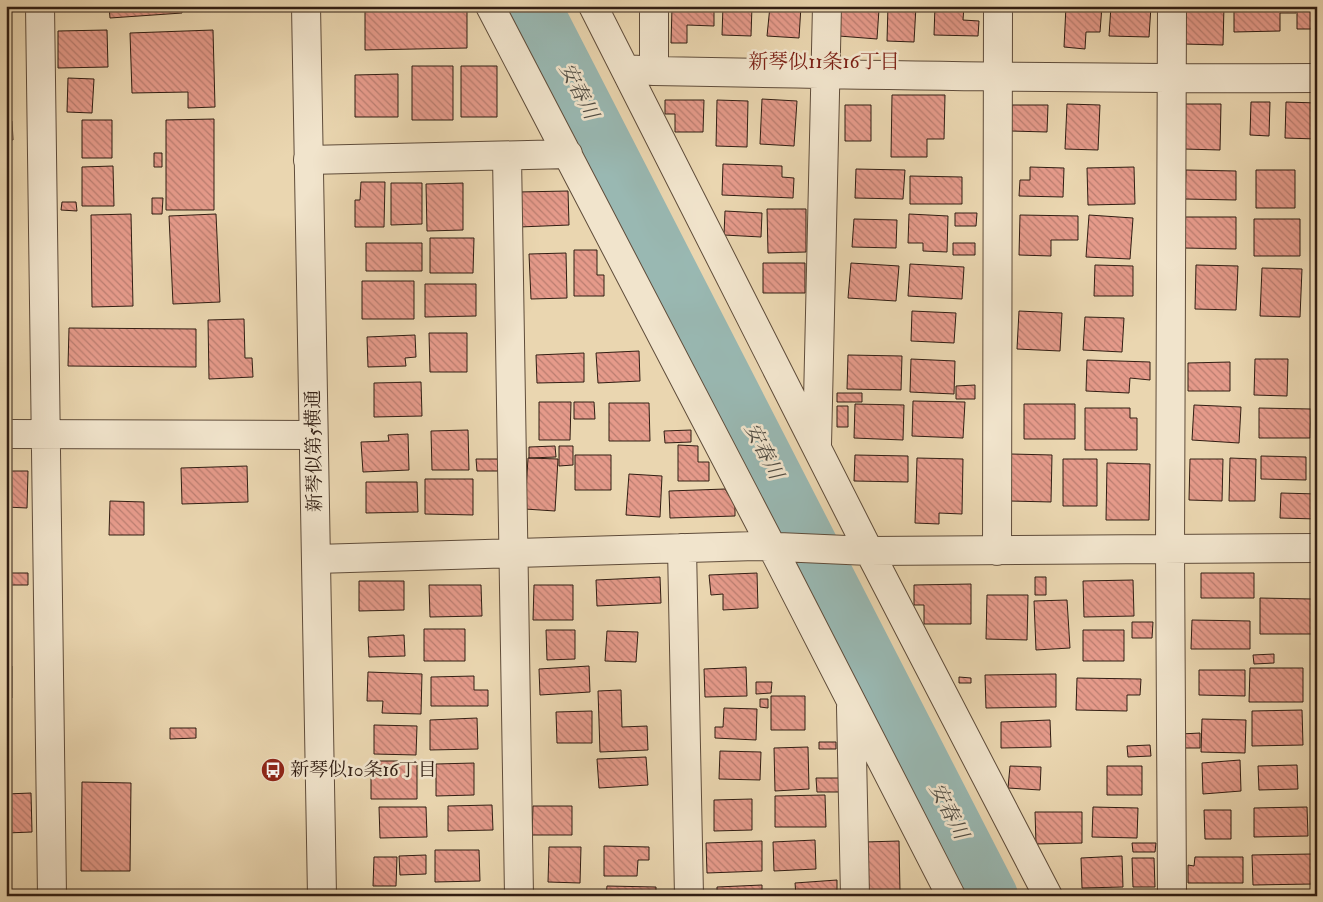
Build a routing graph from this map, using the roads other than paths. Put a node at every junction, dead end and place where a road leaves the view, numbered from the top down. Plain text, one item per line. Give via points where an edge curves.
1 (40, 6) edge
2 (306, 6) edge
3 (490, 6) edge
4 (593, 6) edge
5 (654, 6) edge
6 (827, 6) edge
7 (998, 6) edge
8 (1172, 6) edge
9 (625, 69) junction
10 (654, 71) junction
11 (826, 74) junction
12 (998, 76) junction
13 (1317, 78) edge
14 (1172, 79) junction
15 (568, 154) junction
16 (507, 156) junction
17 (308, 160) junction
18 (6, 434) edge
19 (46, 434) junction
20 (313, 434) junction
21 (817, 447) junction
22 (780, 547) junction
23 (682, 548) junction
24 (1317, 548) edge
25 (1170, 549) junction
26 (869, 551) junction
27 (996, 552) junction
28 (514, 553) junction
29 (316, 559) junction
30 (851, 701) junction
31 (52, 896) edge
32 (322, 896) edge
33 (519, 896) edge
34 (689, 896) edge
35 (855, 896) edge
36 (951, 896) edge
37 (1048, 896) edge
38 (1172, 896) edge

1 - 19 street
2 - 17 street, 新琴似第5横通
3 - 15 street
4 - 9 street
5 - 10 street
6 - 11 street
7 - 12 street
8 - 14 street
9 - 10 street
9 - 21 street
10 - 11 street
11 - 12 street
11 - 21 street
12 - 14 street
12 - 27 street
13 - 14 street
14 - 25 street
15 - 16 street
15 - 22 street
16 - 17 street
16 - 28 street
17 - 20 street, 新琴似第5横通
18 - 19 street
19 - 20 street
19 - 31 street
20 - 29 street, 新琴似第5横通
21 - 26 street
22 - 23 street
22 - 26 street
22 - 30 street
23 - 28 street
23 - 34 street
24 - 25 street
25 - 27 street
25 - 38 street
26 - 27 street
26 - 37 street
28 - 29 street
28 - 33 street
29 - 32 street, 新琴似第5横通
30 - 35 street
30 - 36 street

